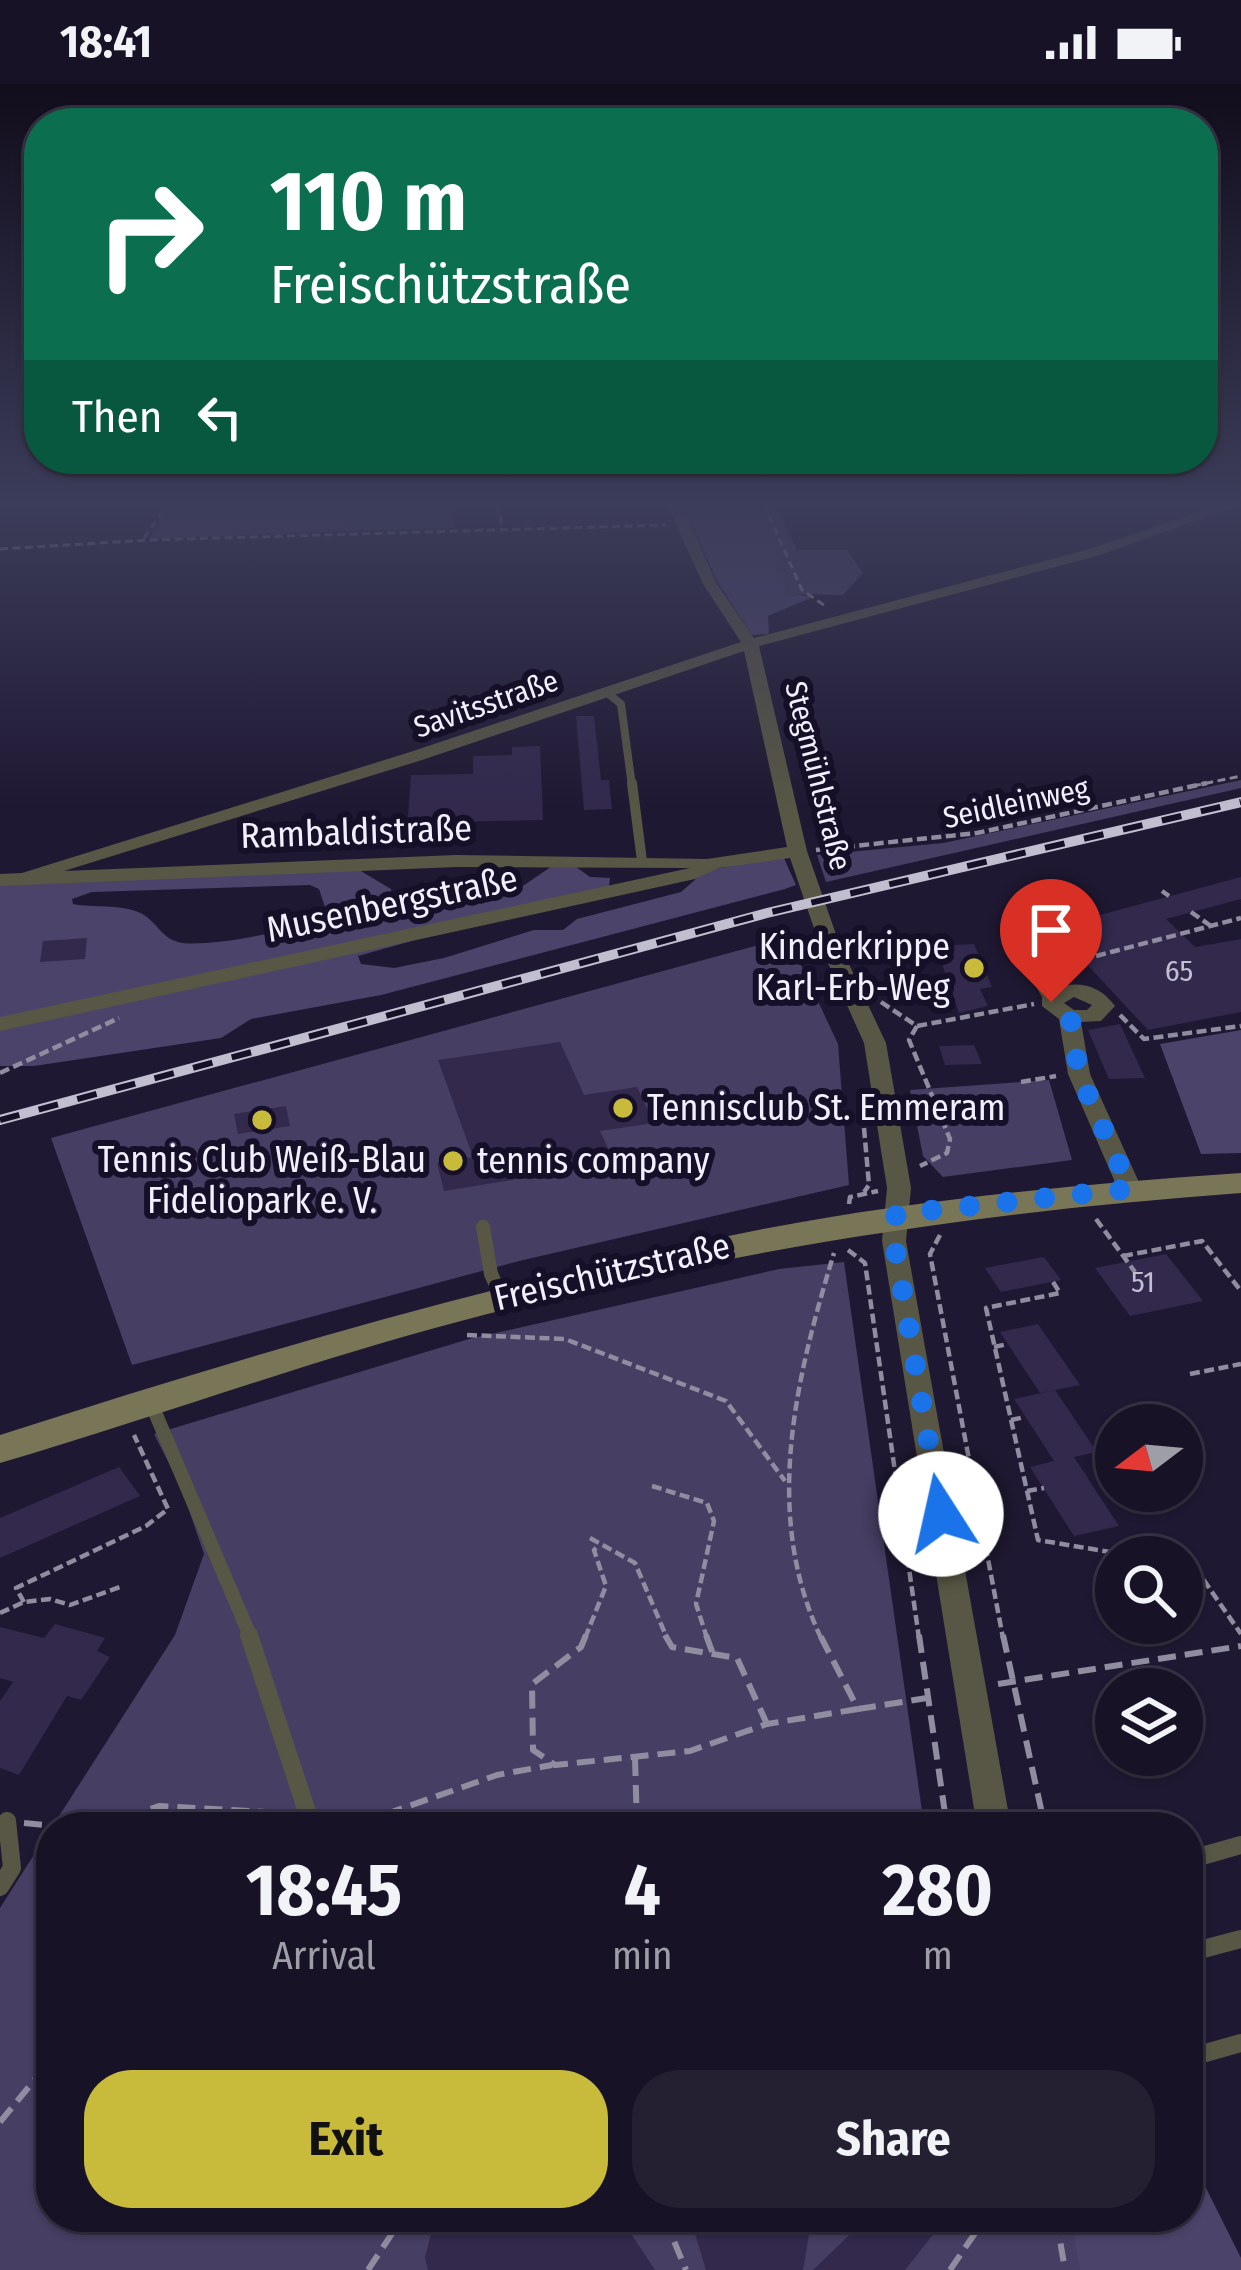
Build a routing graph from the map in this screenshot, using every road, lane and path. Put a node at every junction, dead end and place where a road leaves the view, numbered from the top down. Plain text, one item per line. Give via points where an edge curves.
1 (725, 606) edge
2 (895, 606) edge
3 (751, 645) junction
4 (607, 692) junction
5 (1241, 776) edge
6 (797, 850) junction
7 (642, 861) junction
8 (714, 863) junction
9 (30, 876) junction
10 (0, 880) edge
11 (1162, 891) dead end
12 (1169, 896) dead end
13 (1191, 912) dead end
14 (1241, 918) edge
15 (1032, 924) dead end
16 (1210, 926) junction
17 (1040, 931) dead end
18 (1060, 948) dead end
19 (1076, 961) junction
20 (1037, 971) joint
21 (849, 988) junction
22 (1103, 1010) joint
23 (1067, 1017) junction
24 (120, 1018) dead end
25 (0, 1024) edge
26 (917, 1026) junction
27 (1241, 1026) edge
28 (0, 1073) edge
29 (1079, 1074) junction
30 (1022, 1082) dead end
31 (927, 1183) dead end
32 (1241, 1183) edge
33 (1130, 1189) junction
34 (1091, 1213) dead end
35 (896, 1214) junction
36 (483, 1227) dead end
37 (941, 1234) dead end
38 (836, 1248) dead end
39 (846, 1249) dead end
40 (1123, 1256) junction
41 (1135, 1272) dead end
42 (1053, 1282) dead end
43 (1241, 1291) edge
44 (501, 1296) junction
45 (467, 1335) dead end
46 (1008, 1344) dead end
47 (994, 1347) junction
48 (1241, 1364) edge
49 (1190, 1374) dead end
50 (149, 1399) junction
51 (1025, 1417) dead end
52 (1011, 1420) junction
53 (134, 1435) dead end
54 (0, 1449) edge
55 (785, 1481) junction
56 (652, 1486) dead end
57 (1044, 1488) dead end
58 (1027, 1491) junction
59 (590, 1538) dead end
60 (598, 1546) junction
61 (1095, 1550) edge
62 (1203, 1579) edge
63 (120, 1587) dead end
64 (24, 1602) junction
65 (0, 1613) edge
66 (1241, 1634) edge
67 (1241, 1646) edge
68 (713, 1654) junction
69 (1012, 1683) junction
70 (971, 1686) junction
71 (927, 1698) junction
72 (858, 1709) junction
73 (767, 1724) junction
74 (635, 1758) junction
75 (555, 1765) junction
76 (142, 1812) edge
77 (265, 1812) edge
78 (309, 1812) edge
79 (392, 1812) edge
80 (637, 1812) edge
81 (945, 1812) edge
82 (992, 1812) edge
83 (1042, 1812) edge
84 (8, 1821) joint
85 (36, 1824) edge
86 (1241, 1846) edge
87 (1203, 1856) edge
88 (0, 1887) edge
89 (1241, 1939) edge
90 (1203, 1949) edge
91 (1241, 2043) edge
92 (1203, 2054) edge
93 (36, 2078) edge
94 (0, 2122) edge
95 (393, 2232) edge
96 (670, 2232) edge
97 (976, 2232) edge
98 (1059, 2232) edge
99 (368, 2270) edge
100 (686, 2270) edge
101 (950, 2270) edge
102 (1065, 2270) edge

1 - 3 street, Stegmühlstraße
2 - 3 street, Savitsstraße
3 - 4 street, Savitsstraße
3 - 6 street, Stegmühlstraße
4 - 7 lane via 621,704
4 - 9 street, Savitsstraße
5 - 6 path, Seidleinweg via 967,838
6 - 8 street, Musenbergstraße
6 - 21 street, Stegmühlstraße
7 - 8 street, Rambaldistraße
7 - 9 street, Rambaldistraße
8 - 25 street, Musenbergstraße
9 - 10 street, Rambaldistraße
11 - 12 path
13 - 16 path
14 - 16 path
15 - 17 path
16 - 19 path
18 - 19 path
19 - 20 path
20 - 23 street
21 - 26 path
21 - 35 street, Stegmühlstraße via 875,1043
22 - 23 street via 1090,993 1072,990
22 - 27 path via 1122,1016 1144,1039
23 - 26 path
23 - 29 street
24 - 28 path
26 - 31 path via 909,1040 950,1139 947,1153 917,1168
29 - 30 path
29 - 33 street
32 - 33 main road, Freischützstraße
33 - 35 main road, Freischützstraße
34 - 40 path
35 - 44 main road, Freischützstraße
35 - 70 street, Stegmühlstraße via 896,1254
36 - 44 lane
37 - 69 path via 931,1254
38 - 55 path via 806,1340
39 - 71 path via 865,1263
40 - 41 path
40 - 43 path via 1202,1241
42 - 47 path via 1060,1293 986,1308
44 - 50 main road, Freischützstraße
45 - 55 path via 579,1343 726,1401
46 - 47 path
47 - 52 path
48 - 49 path
50 - 54 main road, Freischützstraße
50 - 78 lane via 263,1667
51 - 52 path
52 - 58 path
53 - 64 path via 168,1509 16,1588
55 - 72 path via 802,1592
56 - 68 path via 707,1503 715,1521 696,1604
57 - 58 path
58 - 61 path via 1038,1540
59 - 60 path
60 - 68 path via 635,1563 672,1647
60 - 75 path via 606,1586 581,1647 532,1684 533,1750
62 - 66 path
63 - 64 path via 70,1606
64 - 65 path
67 - 69 path
68 - 73 path via 737,1658
69 - 70 path
69 - 83 path
70 - 82 street, Stegmühlstraße
71 - 72 path
71 - 81 path
72 - 73 path
73 - 74 path via 691,1751
74 - 75 path
74 - 80 path
75 - 79 path via 497,1775
76 - 77 path
84 - 85 path
84 - 88 lane via 12,1868
86 - 87 lane
89 - 90 lane
91 - 92 lane
93 - 94 path
95 - 99 path
96 - 100 path
97 - 101 path
98 - 102 path

